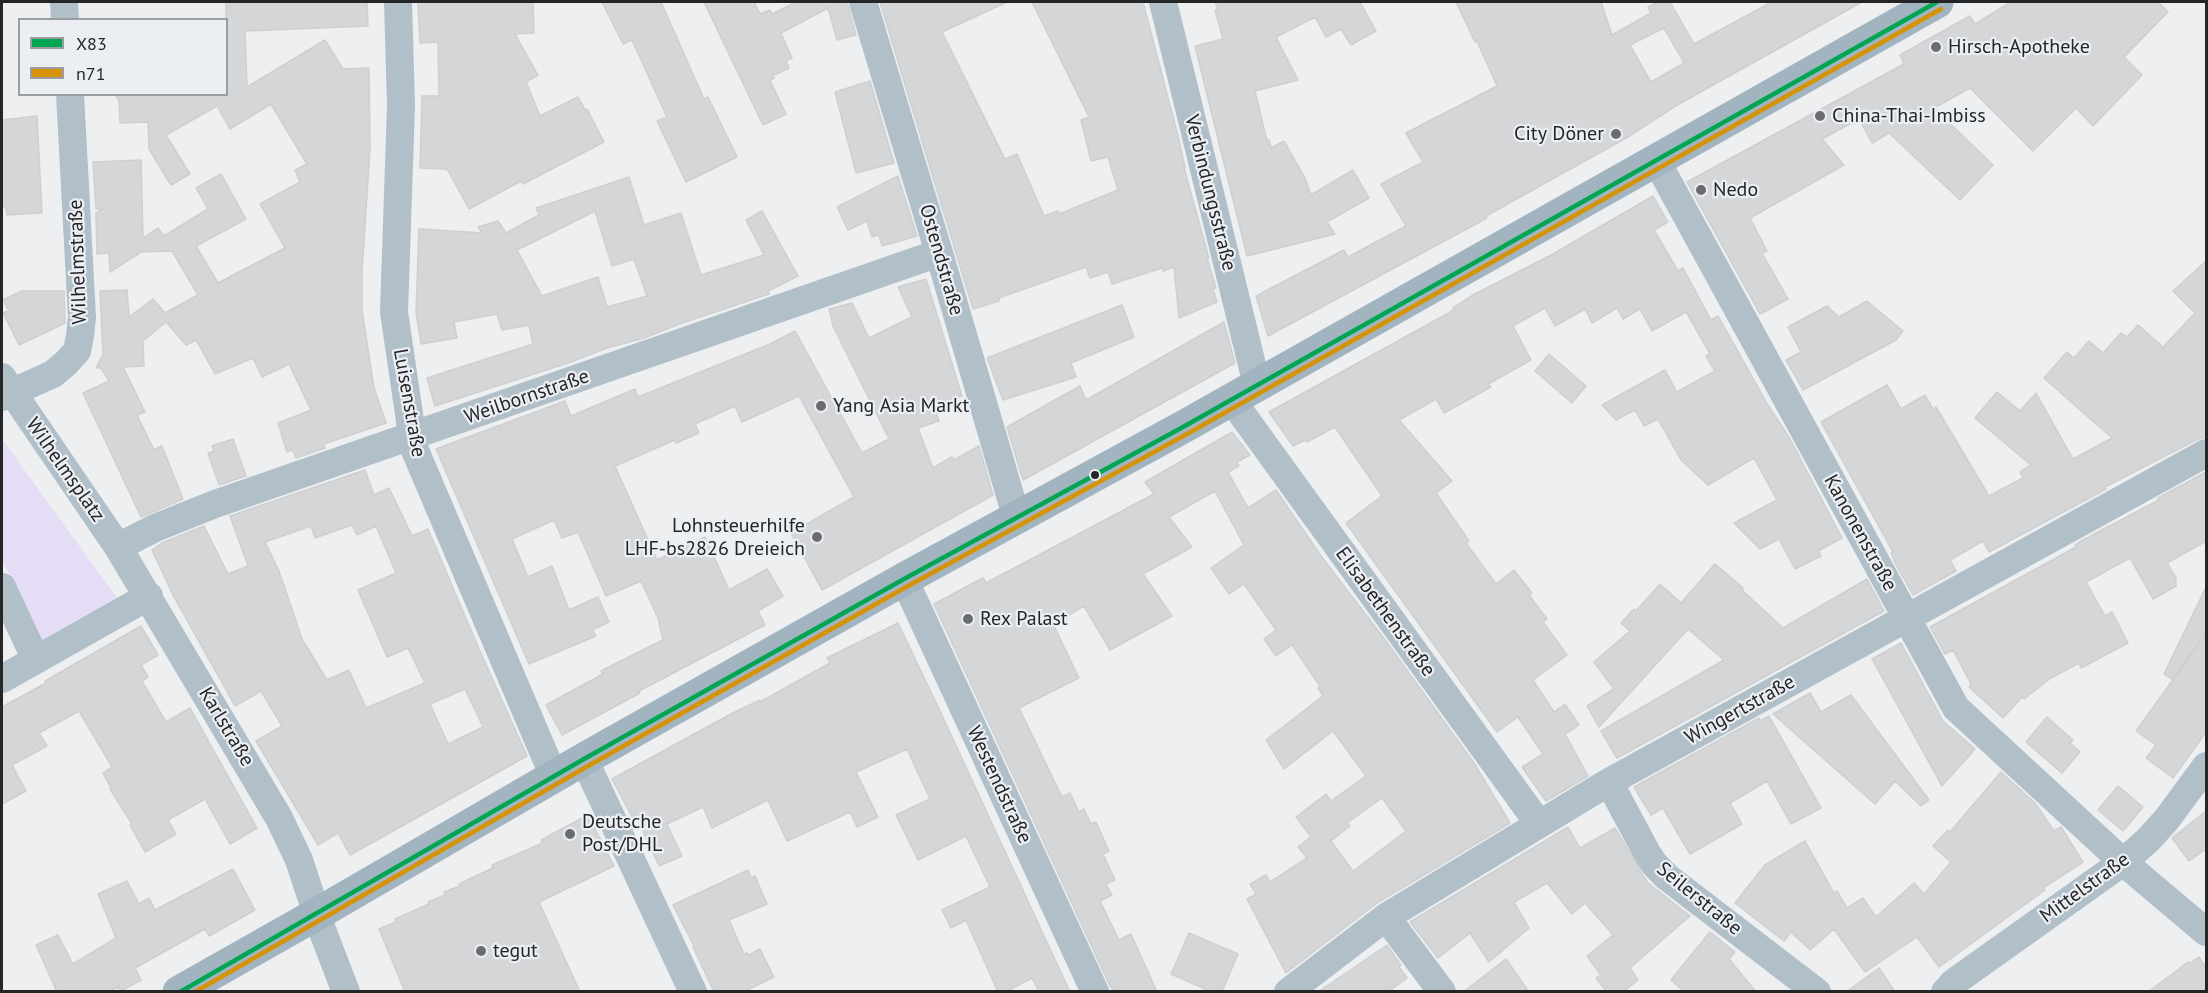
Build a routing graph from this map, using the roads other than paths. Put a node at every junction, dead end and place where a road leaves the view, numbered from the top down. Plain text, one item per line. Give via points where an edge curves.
1 (64, 2) edge
2 (398, 2) edge
3 (862, 2) edge
4 (1163, 2) edge
5 (1937, 2) edge
6 (65, 18) edge
7 (69, 96) edge
8 (1656, 160) junction
9 (939, 253) junction
10 (5, 389) edge
11 (1244, 392) junction
12 (413, 437) junction
13 (2206, 453) edge
14 (1017, 519) junction
15 (118, 547) junction
16 (904, 579) junction
17 (2, 586) edge
18 (150, 596) junction
19 (1906, 618) junction
20 (36, 660) junction
21 (2, 679) edge
22 (584, 759) junction
23 (2206, 766) edge
24 (554, 777) junction
25 (1609, 782) junction
26 (1539, 824) junction
27 (2122, 862) junction
28 (317, 914) junction
29 (1386, 917) junction
30 (2206, 932) edge
31 (179, 992) edge
32 (346, 992) edge
33 (693, 992) edge
34 (1095, 992) edge
35 (1288, 992) edge
36 (1442, 992) edge
37 (1817, 992) edge
38 (1945, 992) edge

1 - 6 street
2 - 12 street, Luisenstraße via 401,105 394,312
3 - 9 street, Ostendstraße
4 - 11 street, Verbindungsstraße
5 - 8 street
7 - 10 street, Wilhelmstraße via 82,317 77,351 52,374
8 - 11 street
8 - 19 street, Kanonenstraße
9 - 12 street, Weilbornstraße
9 - 14 street, Ostendstraße
10 - 15 street, Wilhelmsplatz
11 - 14 street
11 - 26 street, Elisabethenstraße
12 - 15 street, Weilbornstraße via 185,515
12 - 24 street, Luisenstraße via 418,459
13 - 19 street, Wingertstraße
14 - 16 street
15 - 18 street, Karlstraße
16 - 22 street
16 - 34 street, Westendstraße
17 - 20 street
18 - 20 street
18 - 28 street, Karlstraße via 279,818 299,860
19 - 25 street, Wingertstraße
19 - 27 street, Kanonenstraße via 1961,714
20 - 21 street
22 - 24 street
22 - 33 street
23 - 27 street, Mittelstraße via 2158,830
24 - 28 street
25 - 26 street, Wingertstraße
25 - 37 street, Seilerstraße via 1655,865
26 - 29 street, Wingertstraße
27 - 30 street, Kanonenstraße
27 - 38 street, Mittelstraße
28 - 31 street
28 - 32 street, Karlstraße
29 - 35 street, Wingertstraße
29 - 36 street

